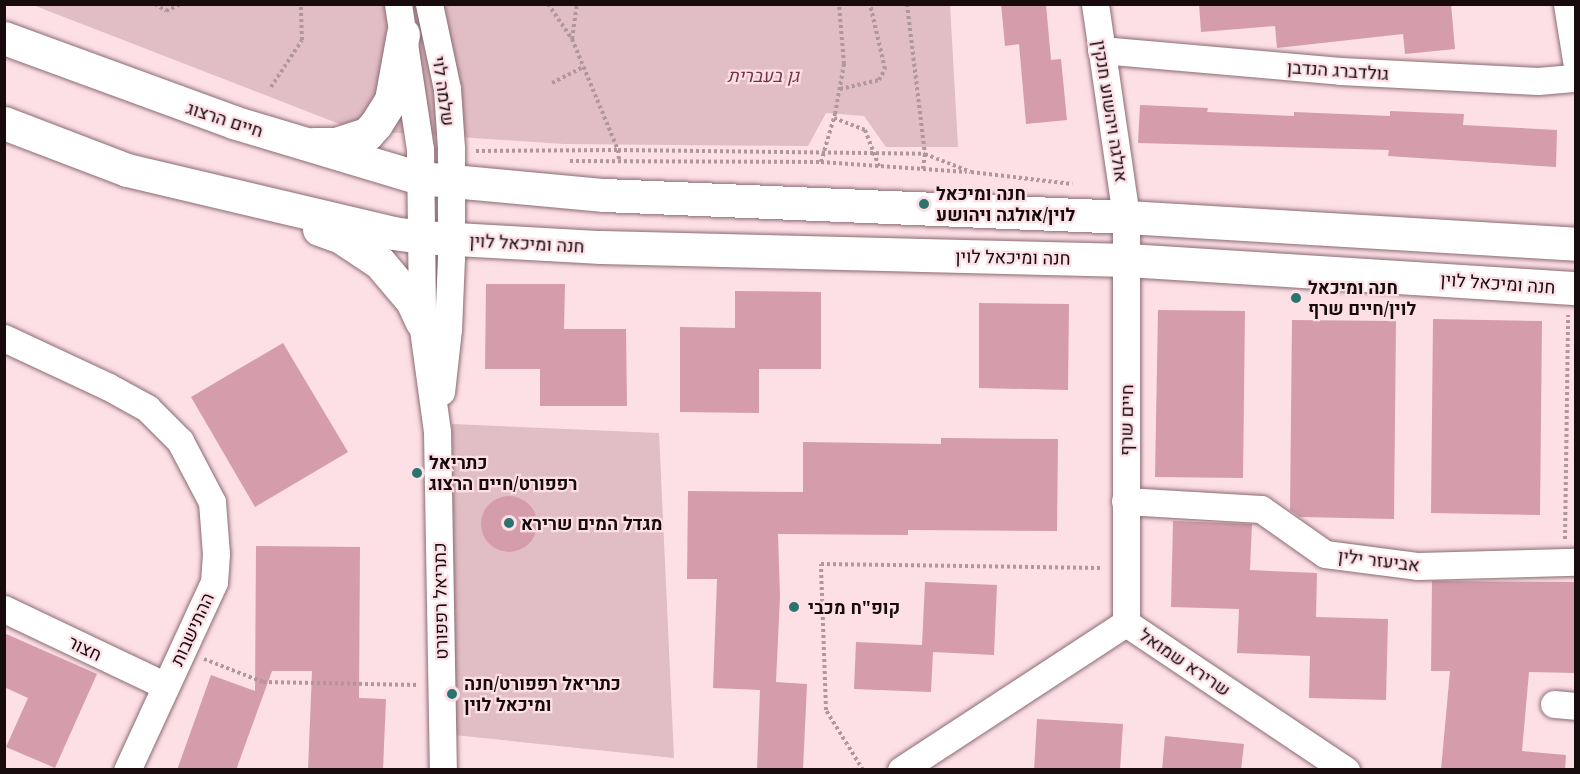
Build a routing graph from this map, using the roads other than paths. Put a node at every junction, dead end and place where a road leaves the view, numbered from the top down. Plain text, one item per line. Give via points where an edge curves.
1 (429, 4) edge
2 (1095, 4) edge
3 (1567, 4) edge
4 (401, 19) edge
5 (4, 38) edge
6 (1101, 50) junction
7 (1575, 60) edge
8 (1575, 78) edge
9 (4, 123) edge
10 (302, 144) junction
11 (441, 168) junction
12 (216, 191) junction
13 (1126, 217) junction
14 (435, 238) junction
15 (1575, 244) edge
16 (1128, 260) junction
17 (1572, 288) edge
18 (422, 322) junction
19 (4, 338) edge
20 (436, 432) junction
21 (1125, 501) junction
22 (1570, 562) edge
23 (4, 609) edge
24 (1126, 623) junction
25 (166, 686) junction
26 (127, 770) edge
27 (443, 770) edge
28 (901, 770) edge
29 (1346, 770) edge

1 - 11 street, שלמה לוי via 447,88
2 - 6 street, אולגה ויהשוע חנקין
3 - 7 street
4 - 10 main road via 391,100 376,124 367,134 336,144
4 - 11 street, שלמה לוי via 420,149
5 - 10 main road, חיים הרצוג via 182,105
6 - 8 street, גולדברג הנדבן via 1352,71 1538,81
6 - 13 street, אולגה ויהשוע חנקין
9 - 12 main road via 127,170
10 - 11 main road, חיים הרצוג
11 - 13 main road via 604,195
11 - 14 street, כתריאל רפפורט
12 - 14 main road
12 - 18 main road via 341,237 380,263 412,301
13 - 15 main road
13 - 16 street, חיים שרף
14 - 16 main road, חנה ומיכאל לוין via 601,247
14 - 18 street, כתריאל רפפורט
14 - 20 street, כתריאל רפפורט via 448,329
16 - 17 main road, חנה ומיכאל לוין
16 - 21 street, חיים שרף
18 - 20 street, כתריאל רפפורט
19 - 25 street, ההתישבות via 147,408 180,441 212,502 214,582
20 - 27 street, כתריאל רפפורט
21 - 22 street, אביעזר ילין via 1261,509 1325,554 1418,566
21 - 24 street, חיים שרף
23 - 25 street, חצור
24 - 28 street, שרירא שמואל
24 - 29 street, שרירא שמואל
25 - 26 street, ההתישבות

